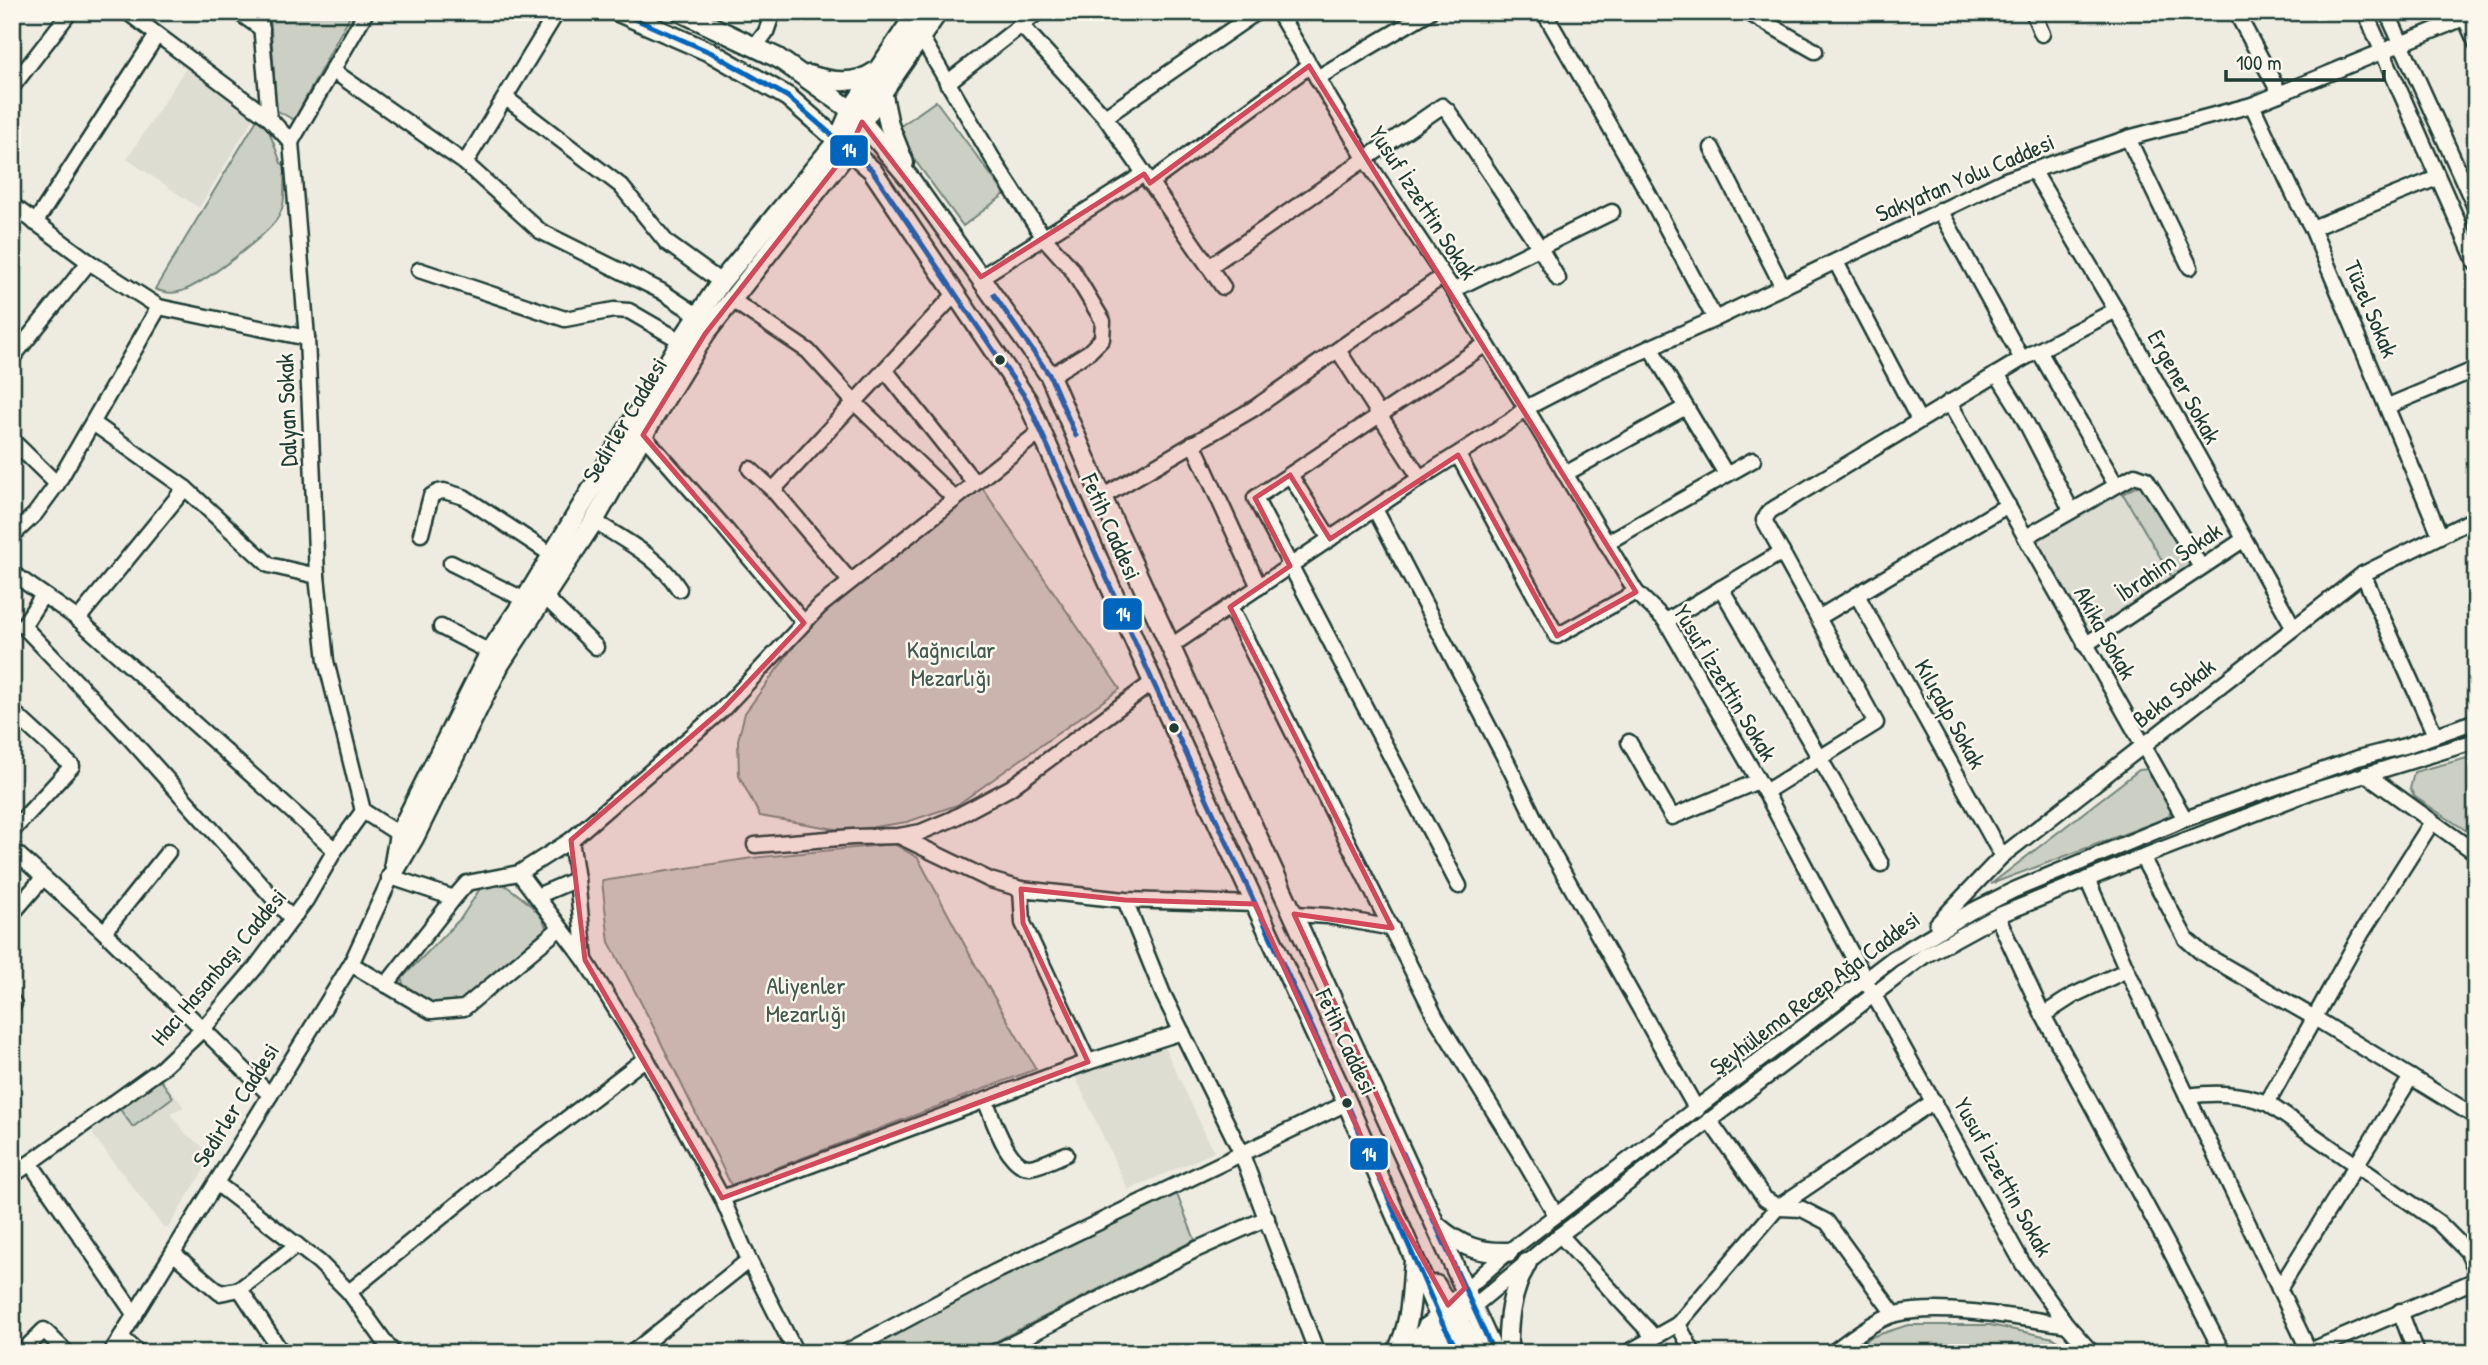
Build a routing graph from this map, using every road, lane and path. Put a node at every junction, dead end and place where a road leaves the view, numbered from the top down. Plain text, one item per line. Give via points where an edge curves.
1 (70, 12) edge
2 (127, 12) edge
3 (238, 12) edge
4 (260, 12) edge
5 (366, 12) edge
6 (557, 12) edge
7 (618, 12) edge
8 (681, 12) edge
9 (773, 12) edge
10 (916, 12) edge
11 (938, 12) edge
12 (1038, 12) edge
13 (1257, 12) edge
14 (1278, 12) edge
15 (1429, 12) edge
16 (1544, 12) edge
17 (1747, 12) edge
18 (2033, 12) edge
19 (2236, 12) edge
20 (2365, 12) edge
21 (2387, 12) edge
22 (2470, 16) edge
23 (2444, 19) edge
24 (1021, 25) junction
25 (262, 29) junction
26 (157, 34) junction
27 (2042, 34) dead end
28 (921, 37) junction
29 (2399, 43) junction
30 (2476, 43) edge
31 (754, 48) junction
32 (1815, 51) dead end
33 (2381, 51) junction
34 (878, 69) junction
35 (332, 70) junction
36 (798, 71) junction
37 (1313, 72) junction
38 (947, 83) junction
39 (12, 87) edge
40 (883, 91) junction
41 (2280, 94) junction
42 (506, 98) junction
43 (2252, 104) junction
44 (857, 116) junction
45 (1105, 117) junction
46 (269, 118) junction
47 (2128, 138) junction
48 (291, 142) junction
49 (844, 145) junction
50 (1712, 148) dead end
51 (1366, 160) junction
52 (465, 163) junction
53 (2033, 170) junction
54 (2437, 178) junction
55 (910, 179) junction
56 (1147, 179) junction
57 (12, 205) edge
58 (2476, 209) edge
59 (1940, 210) junction
60 (1612, 212) dead end
61 (35, 223) junction
62 (2312, 228) junction
63 (1044, 238) junction
64 (1540, 248) junction
65 (89, 262) junction
66 (1836, 262) junction
67 (2476, 263) edge
68 (1209, 267) junction
69 (2190, 267) dead end
70 (419, 270) dead end
71 (1443, 276) junction
72 (981, 277) junction
73 (1558, 279) dead end
74 (721, 282) junction
75 (1223, 287) dead end
76 (1783, 287) junction
77 (1453, 290) junction
78 (956, 293) junction
79 (732, 300) junction
80 (159, 307) junction
81 (2116, 310) junction
82 (699, 316) junction
83 (1715, 319) junction
84 (307, 338) junction
85 (681, 341) junction
86 (1486, 344) junction
87 (1650, 347) junction
88 (1338, 350) junction
89 (2039, 351) junction
90 (12, 358) edge
91 (2022, 359) junction
92 (2476, 369) edge
93 (886, 371) junction
94 (1997, 374) junction
95 (1050, 376) junction
96 (1949, 402) junction
97 (856, 404) junction
98 (2388, 406) junction
99 (1686, 407) junction
100 (1526, 408) junction
101 (1380, 415) junction
102 (1919, 420) junction
103 (93, 423) junction
104 (636, 431) junction
105 (1041, 431) junction
106 (12, 440) edge
107 (1193, 443) junction
108 (1458, 455) junction
109 (1753, 460) dead end
110 (750, 468) dead end
111 (1565, 474) junction
112 (1726, 474) junction
113 (1290, 475) junction
114 (1420, 478) junction
115 (974, 482) junction
116 (57, 484) junction
117 (2116, 485) junction
118 (185, 488) junction
119 (773, 490) junction
120 (1102, 497) junction
121 (954, 498) junction
122 (2008, 505) junction
123 (1375, 509) junction
124 (2071, 510) junction
125 (2476, 518) edge
126 (594, 521) junction
127 (421, 534) dead end
128 (2440, 535) junction
129 (12, 536) edge
130 (2026, 537) junction
131 (1330, 539) junction
132 (2242, 540) junction
133 (1606, 543) junction
134 (1782, 552) junction
135 (552, 555) junction
136 (451, 563) dead end
137 (1290, 566) junction
138 (2201, 568) junction
139 (12, 573) edge
140 (2362, 574) junction
141 (317, 576) junction
142 (850, 581) junction
143 (1259, 587) junction
144 (1721, 588) junction
145 (679, 589) dead end
146 (1636, 592) junction
147 (43, 595) junction
148 (543, 595) junction
149 (1857, 595) junction
150 (525, 600) junction
151 (1230, 607) junction
152 (1818, 618) junction
153 (78, 619) junction
154 (1666, 621) junction
155 (804, 623) junction
156 (441, 628) dead end
157 (2294, 628) junction
158 (2085, 645) junction
159 (1171, 646) junction
160 (596, 647) dead end
161 (490, 652) junction
162 (1153, 682) junction
163 (12, 711) edge
164 (2476, 721) edge
165 (2435, 736) junction
166 (1629, 741) dead end
167 (2476, 741) edge
168 (2143, 746) junction
169 (1819, 758) junction
170 (2366, 774) junction
171 (1761, 786) junction
172 (363, 811) junction
173 (2185, 819) junction
174 (2432, 822) junction
175 (12, 831) edge
176 (399, 834) junction
177 (899, 836) junction
178 (571, 840) junction
179 (755, 845) dead end
180 (12, 849) edge
181 (335, 850) junction
182 (168, 852) dead end
183 (2476, 853) edge
184 (2002, 856) junction
185 (2142, 857) junction
186 (1881, 864) dead end
187 (519, 873) junction
188 (391, 877) junction
189 (43, 878) junction
190 (577, 879) junction
191 (2087, 879) junction
192 (1459, 886) dead end
193 (1021, 889) junction
194 (537, 896) junction
195 (454, 898) junction
196 (1125, 900) junction
197 (1255, 904) junction
198 (12, 914) edge
199 (1294, 914) junction
200 (1997, 916) junction
201 (292, 919) junction
202 (560, 928) junction
203 (1392, 928) junction
204 (104, 932) junction
205 (1925, 937) junction
206 (585, 960) junction
207 (351, 964) junction
208 (2127, 970) junction
209 (1865, 979) junction
210 (386, 985) junction
211 (1874, 995) junction
212 (2043, 1015) junction
213 (2313, 1017) junction
214 (203, 1029) junction
215 (1182, 1032) junction
216 (646, 1058) junction
217 (1088, 1062) junction
218 (2411, 1077) junction
219 (270, 1095) junction
220 (2187, 1096) junction
221 (1934, 1101) junction
222 (986, 1102) junction
223 (1347, 1103) junction
224 (2267, 1103) junction
225 (1697, 1110) junction
226 (2476, 1117) edge
227 (1709, 1121) junction
228 (1241, 1152) junction
229 (1066, 1154) dead end
230 (30, 1163) junction
231 (2355, 1164) junction
232 (12, 1176) edge
233 (216, 1183) junction
234 (722, 1198) junction
235 (1391, 1202) junction
236 (1778, 1207) junction
237 (1556, 1215) junction
238 (1267, 1218) junction
239 (1435, 1224) junction
240 (1560, 1236) junction
241 (297, 1245) junction
242 (1508, 1252) junction
243 (173, 1253) junction
244 (1414, 1256) junction
245 (749, 1259) junction
246 (1527, 1263) junction
247 (2476, 1270) edge
248 (2476, 1280) edge
249 (1465, 1288) junction
250 (240, 1289) junction
251 (2279, 1289) junction
252 (349, 1292) junction
253 (1474, 1307) junction
254 (2400, 1311) junction
255 (1894, 1314) junction
256 (135, 1315) junction
257 (1443, 1319) junction
258 (1678, 1324) junction
259 (2067, 1325) junction
260 (121, 1337) junction
261 (1654, 1337) junction
262 (2307, 1352) edge
263 (21, 1353) edge
264 (67, 1353) edge
265 (111, 1353) edge
266 (139, 1353) edge
267 (282, 1353) edge
268 (393, 1353) edge
269 (632, 1353) edge
270 (796, 1353) edge
271 (844, 1353) edge
272 (994, 1353) edge
273 (1317, 1353) edge
274 (1396, 1353) edge
275 (1403, 1353) edge
276 (1417, 1353) edge
277 (1458, 1353) edge
278 (1476, 1353) edge
279 (1494, 1353) edge
280 (1508, 1353) edge
281 (1627, 1353) edge
282 (1693, 1353) edge
283 (1832, 1353) edge
284 (2092, 1353) edge
285 (2222, 1353) edge
286 (2416, 1353) edge

1 - 39 street
2 - 26 street
3 - 25 street
4 - 25 street
5 - 35 street
6 - 42 street
7 - 49 main road, Fetih Caddesi via 712,53 788,97
8 - 31 main road, Fetih Caddesi
9 - 31 street
10 - 34 main road, Sedirler Caddesi
11 - 28 main road, Sedirler Caddesi
12 - 24 street
13 - 45 street
14 - 37 street, Yusuf İzzettin Sokak
15 - 37 street
16 - 83 street
17 - 32 street
18 - 27 street
19 - 41 street
20 - 33 street
21 - 29 street
22 - 23 street, Sakyatan Yolu Caddesi
22 - 30 street
23 - 29 street, Sakyatan Yolu Caddesi
24 - 38 street
24 - 45 street
25 - 46 street
26 - 46 street
26 - 61 street
28 - 38 street
28 - 40 main road, Sedirler Caddesi
29 - 33 street, Sakyatan Yolu Caddesi
29 - 58 street
31 - 36 main road, Fetih Caddesi
33 - 41 street, Sakyatan Yolu Caddesi
33 - 54 street
34 - 36 main road via 866,78 845,82
34 - 44 main road, Sedirler Caddesi
35 - 48 street
35 - 52 street
36 - 44 main road, Fetih Caddesi
37 - 51 street, Yusuf İzzettin Sokak
37 - 56 street
38 - 63 street
40 - 44 main road, Sedirler Caddesi
40 - 55 main road via 889,125
41 - 43 street, Sakyatan Yolu Caddesi
42 - 52 street
42 - 74 street via 621,186 667,243
43 - 47 street, Sakyatan Yolu Caddesi
43 - 62 street, Tüzel Sokak
44 - 49 main road, Sedirler Caddesi
44 - 55 main road, Fetih Caddesi
45 - 56 street
46 - 48 street
47 - 53 street, Sakyatan Yolu Caddesi
47 - 69 street
48 - 84 street, Dalyan Sokak
49 - 74 main road, Sedirler Caddesi
49 - 78 main road, Fetih Caddesi via 872,170
49 - 79 main road, Sedirler Caddesi
50 - 76 street
51 - 64 street via 1442,106
51 - 68 street
51 - 71 street, Yusuf İzzettin Sokak
52 - 82 street via 540,232 661,290
53 - 59 street, Sakyatan Yolu Caddesi
53 - 81 street, Ergener Sokak
54 - 62 street
54 - 67 street
55 - 72 main road, Fetih Caddesi
56 - 63 street
56 - 68 street
57 - 61 street
59 - 66 street, Sakyatan Yolu Caddesi
59 - 91 street
60 - 64 street
61 - 65 street
62 - 98 street, Tüzel Sokak
63 - 72 street
63 - 95 street via 1071,268 1103,321 1102,340
64 - 73 street
64 - 77 street
65 - 80 street
65 - 90 street
66 - 76 street, Sakyatan Yolu Caddesi
66 - 102 street
68 - 75 street
70 - 85 street via 565,319 629,311
71 - 77 street, Yusuf İzzettin Sokak
71 - 88 street
72 - 95 main road, Fetih Caddesi
74 - 82 main road, Sedirler Caddesi
76 - 83 street, Sakyatan Yolu Caddesi
77 - 86 street, Yusuf İzzettin Sokak
78 - 93 street
78 - 105 main road, Fetih Caddesi via 1027,400
79 - 97 street via 808,351
79 - 104 main road, Sedirler Caddesi
80 - 84 street
80 - 103 street
81 - 89 street
81 - 132 street, Ergener Sokak
82 - 85 main road, Sedirler Caddesi
83 - 87 street, Sakyatan Yolu Caddesi
84 - 141 street, Dalyan Sokak
85 - 104 main road, Sedirler Caddesi
86 - 100 street, Yusuf İzzettin Sokak
86 - 101 street
87 - 99 street
87 - 100 street, Sakyatan Yolu Caddesi
88 - 101 street
88 - 107 street via 1253,409
89 - 91 street
89 - 117 street
91 - 94 street
92 - 98 street
93 - 97 street
93 - 115 street
94 - 96 street
94 - 124 street
95 - 120 main road, Fetih Caddesi
96 - 102 street
96 - 122 street, Akika Sokak
97 - 119 street
97 - 121 street
98 - 128 street, Tüzel Sokak
99 - 111 street
99 - 112 street
100 - 108 street, Sakyatan Yolu Caddesi
100 - 111 street, Yusuf İzzettin Sokak
101 - 113 street
101 - 114 street
102 - 134 street via 1770,511 1764,520
103 - 116 street
103 - 118 street
104 - 126 main road, Sedirler Caddesi
104 - 135 main road, Sedirler Caddesi
104 - 155 street
105 - 115 street
105 - 162 main road, Fetih Caddesi
106 - 116 street
107 - 120 street
107 - 143 street
108 - 114 street, Sakyatan Yolu Caddesi
108 - 146 street via 1557,636
109 - 112 street
110 - 119 street
111 - 133 street, Yusuf İzzettin Sokak
112 - 133 street
113 - 131 street
113 - 137 street via 1255,498
114 - 123 street, Sakyatan Yolu Caddesi
115 - 121 street
116 - 129 street
117 - 124 street
117 - 138 street via 2135,475 2146,479
118 - 141 street via 269,565
118 - 153 street
119 - 142 street
120 - 159 main road, Fetih Caddesi
121 - 142 street
122 - 130 street, Akika Sokak
122 - 149 street
123 - 131 street, Sakyatan Yolu Caddesi
123 - 225 street via 1546,842
124 - 130 street
125 - 128 street, Beka Sokak
126 - 145 street via 654,559
126 - 148 main road, Sedirler Caddesi
127 - 135 street via 431,496 444,492 464,497
128 - 140 street, Beka Sokak
130 - 158 street, Akika Sokak
131 - 137 street, Sakyatan Yolu Caddesi
132 - 138 street, İbrahim Sokak
132 - 157 street, Ergener Sokak
133 - 146 street, Yusuf İzzettin Sokak
134 - 144 street
134 - 152 street
135 - 150 main road, Sedirler Caddesi
136 - 150 street
137 - 143 street, Sakyatan Yolu Caddesi
137 - 192 street
138 - 158 street, İbrahim Sokak
139 - 147 street
140 - 157 street, Beka Sokak
140 - 165 street
141 - 172 street, Dalyan Sokak via 326,661
142 - 155 street
143 - 151 street, Sakyatan Yolu Caddesi
144 - 154 street
144 - 169 street
146 - 154 street, Yusuf İzzettin Sokak
147 - 153 street
147 - 201 street via 23,626
148 - 160 street
148 - 188 main road, Sedirler Caddesi via 500,664
149 - 152 street
149 - 184 street, Kılıçalp Sokak
150 - 161 main road, Sedirler Caddesi
151 - 159 street, Sakyatan Yolu Caddesi
151 - 203 street
152 - 169 street via 1876,723
153 - 181 street
154 - 171 street, Yusuf İzzettin Sokak
155 - 178 street via 723,709
156 - 161 street
157 - 168 street, Beka Sokak
158 - 168 street, Akika Sokak
159 - 199 main road, Fetih Caddesi
161 - 176 main road, Sedirler Caddesi
162 - 177 street via 1010,788 952,819
162 - 197 main road, Fetih Caddesi
163 - 175 street via 72,766
164 - 165 street, Şeyhülema Recep Ağa Caddesi
165 - 173 street, Şeyhülema Recep Ağa Caddesi
166 - 171 street via 1672,817
167 - 170 street, Şeyhülema Recep Ağa Caddesi
168 - 173 street, Akika Sokak
168 - 184 street, Beka Sokak
169 - 171 street
169 - 186 street
170 - 174 street
170 - 185 street, Şeyhülema Recep Ağa Caddesi
171 - 209 street, Yusuf İzzettin Sokak
172 - 176 street
172 - 181 street, Hacı Hasanbaşı Caddesi
173 - 205 street, Şeyhülema Recep Ağa Caddesi via 2014,890
174 - 183 street
174 - 213 street
176 - 188 main road, Sedirler Caddesi
177 - 179 street
177 - 193 street via 990,880
178 - 187 street
178 - 190 street
180 - 189 street
181 - 201 street, Hacı Hasanbaşı Caddesi
182 - 204 street
184 - 205 street, Beka Sokak
185 - 191 street, Şeyhülema Recep Ağa Caddesi
185 - 213 street via 2186,939 2202,953
187 - 194 street
187 - 195 street via 467,883
188 - 195 street
188 - 207 street, Sedirler Caddesi
189 - 198 street
189 - 204 street
190 - 194 street
190 - 206 street
191 - 200 street, Şeyhülema Recep Ağa Caddesi
191 - 208 street
193 - 196 street
193 - 217 street via 1023,923
194 - 202 street
195 - 210 street
196 - 197 street
196 - 215 street
197 - 223 main road, Fetih Caddesi
199 - 203 street
199 - 239 main road, Fetih Caddesi
200 - 211 street, Şeyhülema Recep Ağa Caddesi via 1924,956
200 - 212 street
201 - 214 street, Hacı Hasanbaşı Caddesi
202 - 206 street
202 - 210 street via 464,1008 431,1011
203 - 237 street via 1436,1018
204 - 214 street
205 - 209 street, Şeyhülema Recep Ağa Caddesi
206 - 216 street
207 - 210 street
207 - 219 street, Sedirler Caddesi
208 - 212 street
208 - 220 street
209 - 211 street, Yusuf İzzettin Sokak
209 - 225 street, Şeyhülema Recep Ağa Caddesi
211 - 221 street, Yusuf İzzettin Sokak
211 - 227 street, Şeyhülema Recep Ağa Caddesi
212 - 285 street
213 - 218 street
213 - 224 street
214 - 219 street
214 - 230 street, Hacı Hasanbaşı Caddesi via 161,1069
215 - 217 street
215 - 228 street
216 - 234 street
216 - 252 street
217 - 222 street
218 - 226 street
218 - 231 street
219 - 233 street, Sedirler Caddesi
220 - 224 street via 2214,1092
220 - 251 street
221 - 236 street
221 - 259 street, Yusuf İzzettin Sokak via 2023,1264
222 - 229 street via 1010,1157 1022,1166
222 - 234 street
223 - 228 street
223 - 235 main road, Fetih Caddesi
224 - 231 street
225 - 237 street, Şeyhülema Recep Ağa Caddesi
227 - 236 street via 1765,1199
227 - 240 street, Şeyhülema Recep Ağa Caddesi
228 - 238 street
228 - 271 street via 995,1272
230 - 232 street, Hacı Hasanbaşı Caddesi
230 - 256 street
231 - 247 street via 2438,1222 2467,1251
231 - 251 street
233 - 241 street
233 - 243 street, Sedirler Caddesi
234 - 245 street
235 - 244 main road, Fetih Caddesi
235 - 257 main road via 1408,1225 1441,1296
236 - 255 street via 1802,1209 1827,1222
236 - 258 street
237 - 242 street, Şeyhülema Recep Ağa Caddesi
238 - 272 street
238 - 273 street
239 - 242 main road via 1469,1248
239 - 249 main road, Fetih Caddesi
240 - 246 street, Şeyhülema Recep Ağa Caddesi
240 - 261 street
241 - 250 street
241 - 252 street
242 - 249 street, Şeyhülema Recep Ağa Caddesi
243 - 250 street via 220,1293
243 - 256 street, Sedirler Caddesi
244 - 257 main road, Fetih Caddesi
244 - 274 main road via 1406,1329
245 - 269 street
245 - 270 street
246 - 253 street, Şeyhülema Recep Ağa Caddesi
246 - 280 main road via 1514,1286
248 - 254 street
249 - 253 main road, Fetih Caddesi
249 - 257 street, Şeyhülema Recep Ağa Caddesi
250 - 267 street
251 - 262 street
252 - 268 street
253 - 257 main road via 1456,1309
253 - 279 main road, Fetih Caddesi
254 - 262 street
254 - 286 street
255 - 259 street via 1930,1310
255 - 283 street
256 - 260 street, Sedirler Caddesi
257 - 275 street, Şeyhülema Recep Ağa Caddesi
257 - 276 street, Şeyhülema Recep Ağa Caddesi
257 - 277 main road, Fetih Caddesi
257 - 278 main road
258 - 261 street
258 - 282 street
259 - 284 street, Yusuf İzzettin Sokak
260 - 265 street, Sedirler Caddesi
260 - 266 street
261 - 281 street
263 - 264 street via 44,1330

